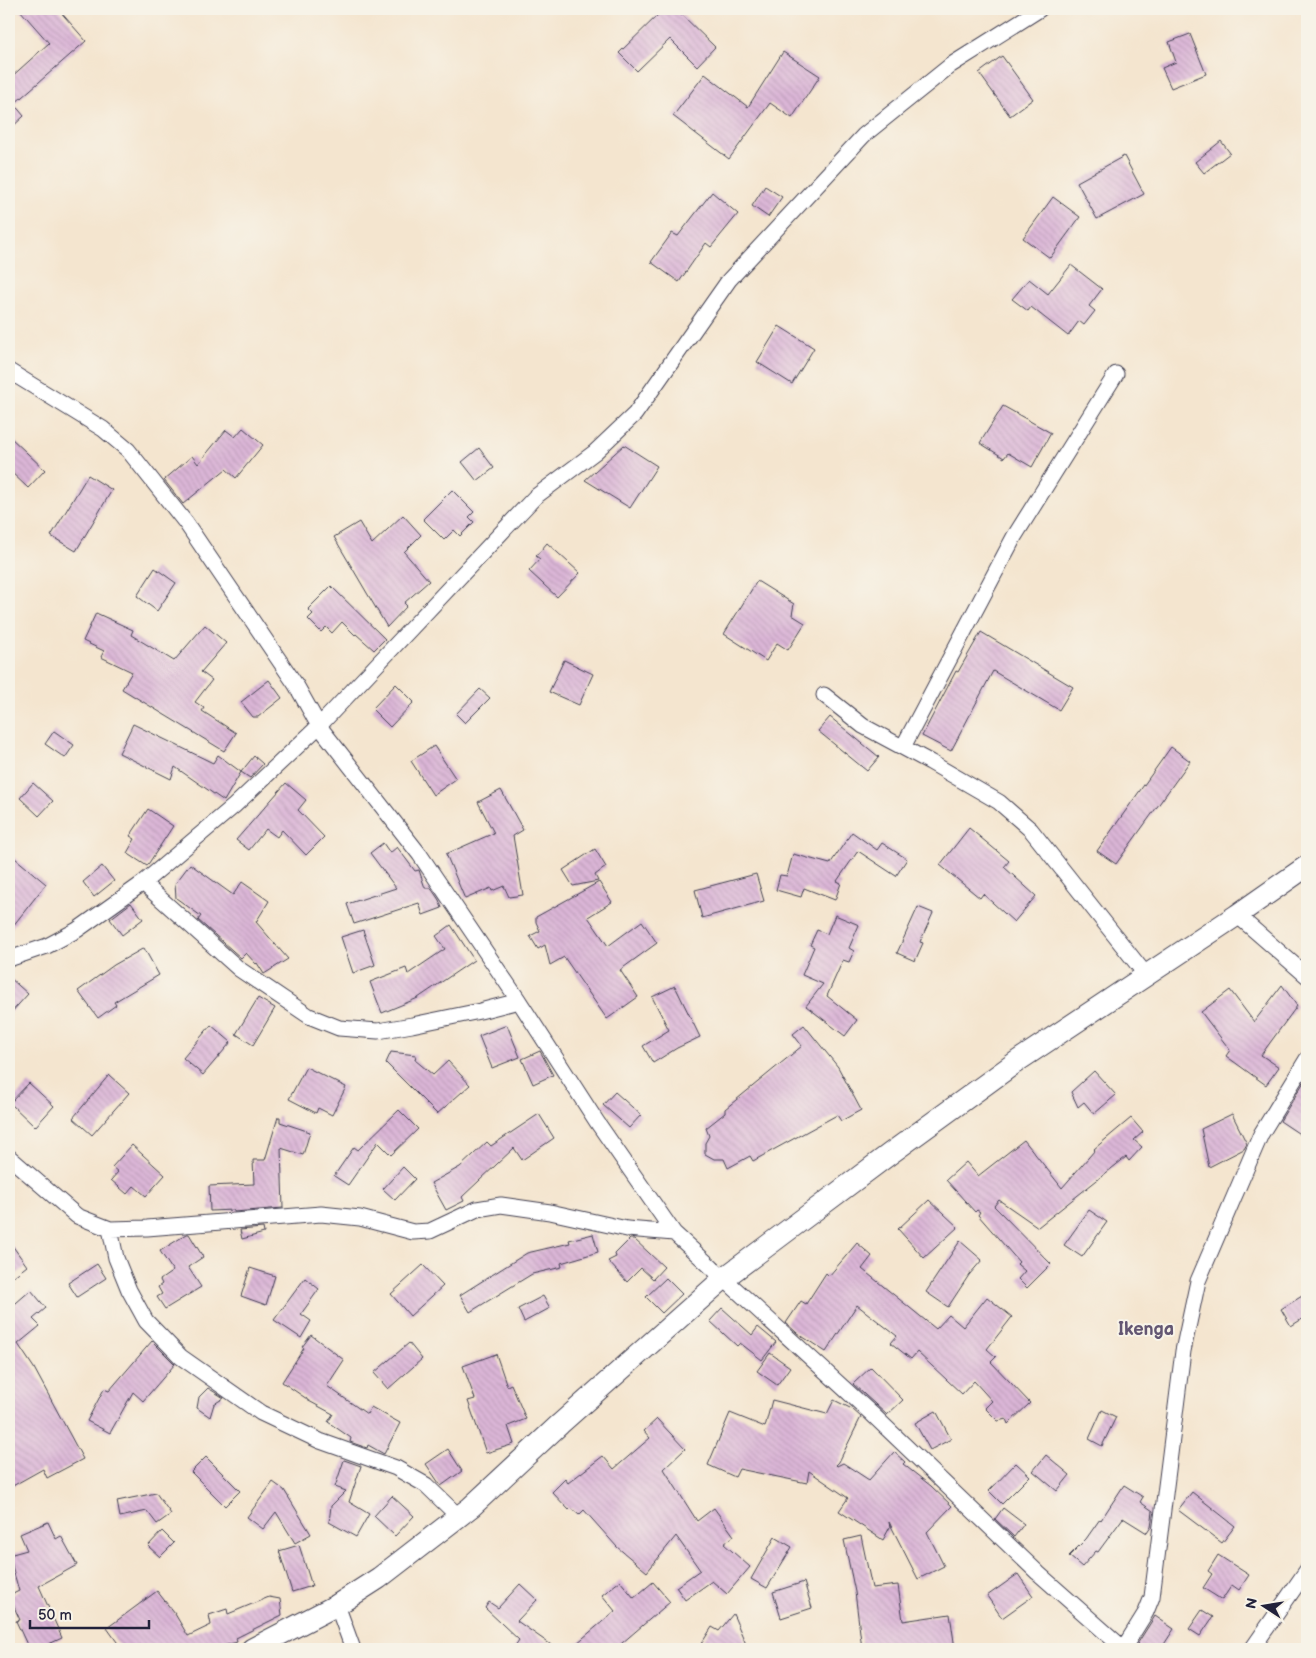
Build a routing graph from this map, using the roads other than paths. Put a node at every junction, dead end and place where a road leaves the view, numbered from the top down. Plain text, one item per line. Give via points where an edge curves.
1 (1040, 9) edge
2 (9, 370) edge
3 (1116, 374) dead end
4 (824, 695) dead end
5 (319, 726) junction
6 (903, 747) junction
7 (1307, 866) edge
8 (143, 883) junction
9 (1237, 915) junction
10 (9, 960) edge
11 (1146, 975) junction
12 (1307, 976) edge
13 (519, 1001) junction
14 (1307, 1059) edge
15 (9, 1157) edge
16 (110, 1229) junction
17 (674, 1233) junction
18 (723, 1279) junction
19 (459, 1517) junction
20 (1307, 1570) edge
21 (337, 1605) junction
22 (252, 1649) edge
23 (352, 1649) edge
24 (1123, 1649) edge
25 (1252, 1649) edge

1 - 5 street via 951,65 864,135 729,280 634,414 595,452 536,497
2 - 5 street via 103,429 128,450 186,523 296,685
3 - 6 street via 1014,537
4 - 6 street via 863,726
5 - 8 street via 234,806
5 - 13 street via 420,855
6 - 11 street via 999,802 1031,830
7 - 9 main road
8 - 10 street via 77,930 47,946
8 - 13 street via 239,969 310,1016 339,1028 395,1028
9 - 11 main road
9 - 12 street
11 - 18 main road via 1019,1060
13 - 17 street
14 - 24 street via 1261,1134 1198,1281 1183,1351 1152,1597
15 - 16 street via 77,1216
16 - 17 street via 320,1214 360,1218 413,1232 430,1231 477,1209 501,1205 627,1229
16 - 19 street via 116,1258 146,1321 181,1358 261,1413 320,1441 396,1468 426,1485
17 - 18 street
18 - 19 main road
18 - 24 street
19 - 21 main road via 379,1578
20 - 25 street
21 - 22 main road
21 - 23 street

